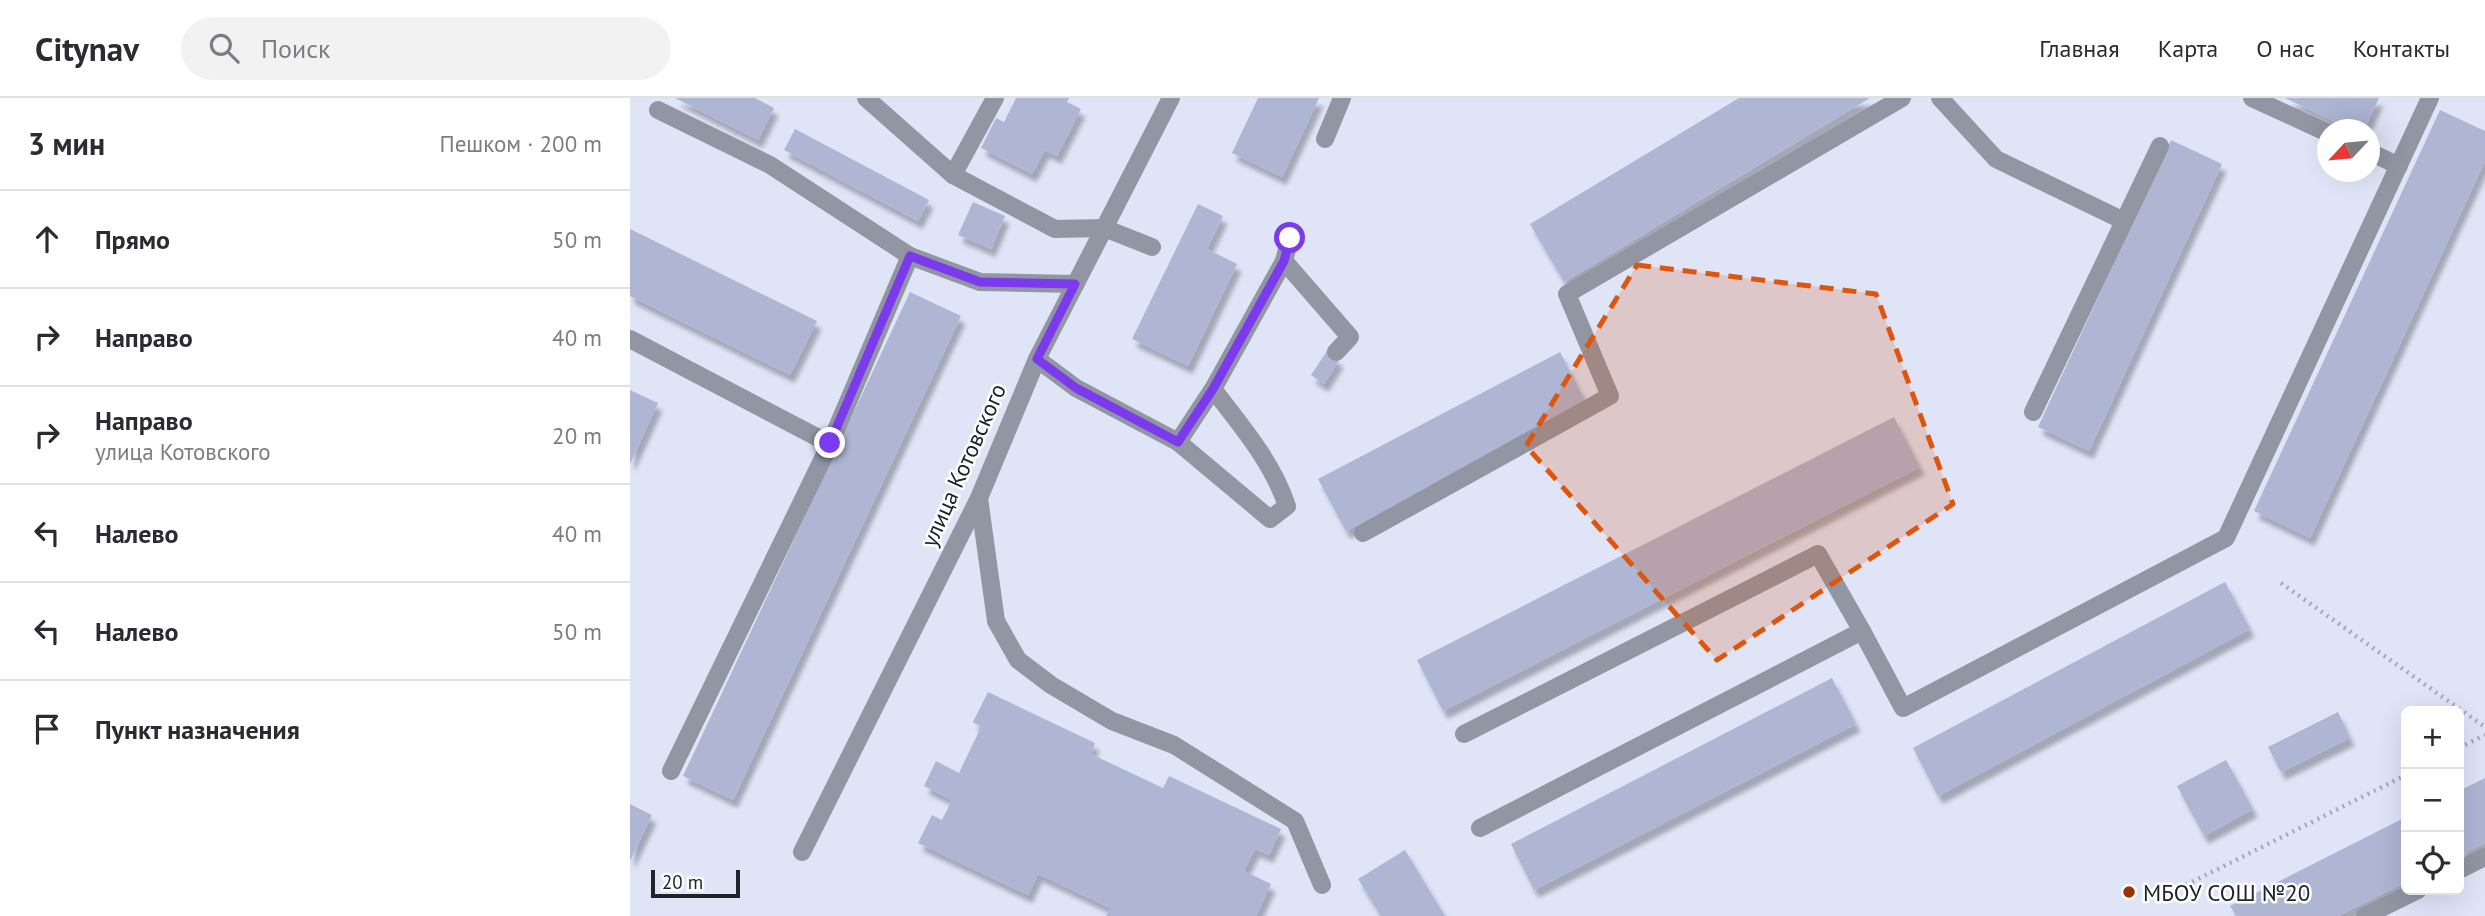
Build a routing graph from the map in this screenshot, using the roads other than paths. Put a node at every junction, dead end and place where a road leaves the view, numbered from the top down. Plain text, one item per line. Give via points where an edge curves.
1 (866, 98) edge
2 (995, 98) edge
3 (1171, 98) edge
4 (1342, 98) edge
5 (1902, 98) edge
6 (1940, 98) edge
7 (2252, 98) edge
8 (2430, 98) edge
9 (659, 110) dead end
10 (2317, 128) edge
11 (1325, 139) dead end
12 (2160, 146) dead end
13 (2380, 157) edge
14 (2399, 166) junction
15 (953, 174) junction
16 (2124, 221) junction
17 (1104, 228) junction
18 (1290, 238) dead end
19 (1152, 247) dead end
20 (910, 256) junction
21 (1284, 261) junction
22 (1075, 284) junction
23 (630, 339) edge
24 (1336, 352) dead end
25 (1037, 359) junction
26 (1213, 389) junction
27 (2033, 412) dead end
28 (1178, 442) junction
29 (830, 443) junction
30 (979, 498) junction
31 (1363, 533) dead end
32 (1861, 631) junction
33 (1464, 734) dead end
34 (671, 771) dead end
35 (1480, 828) dead end
36 (802, 852) dead end
37 (2485, 857) edge
38 (2464, 868) edge
39 (1322, 885) dead end
40 (2408, 895) edge
41 (2364, 916) edge

1 - 15 street
2 - 15 street
3 - 17 street, улица Котовского
4 - 11 street
5 - 31 street via 1567,294 1610,396
6 - 16 street via 1996,159
7 - 10 street
8 - 14 street
9 - 20 street via 770,165
12 - 16 street
13 - 14 street
14 - 32 street via 2226,538 1903,708
15 - 17 street via 1055,229
16 - 27 street
17 - 19 street
17 - 22 street, улица Котовского
18 - 21 street
20 - 22 street via 980,282
20 - 29 street
21 - 24 street via 1350,337
21 - 26 street
22 - 25 street, улица Котовского
23 - 29 street
25 - 28 street via 1076,388
25 - 30 street, улица Котовского
26 - 28 street
26 - 28 street via 1279,481 1287,506 1270,519
29 - 34 street
30 - 36 street, улица Котовского
30 - 39 street via 996,621 1018,660 1112,721 1174,745 1295,821
32 - 33 street via 1818,554
32 - 35 street
37 - 38 street
40 - 41 street

